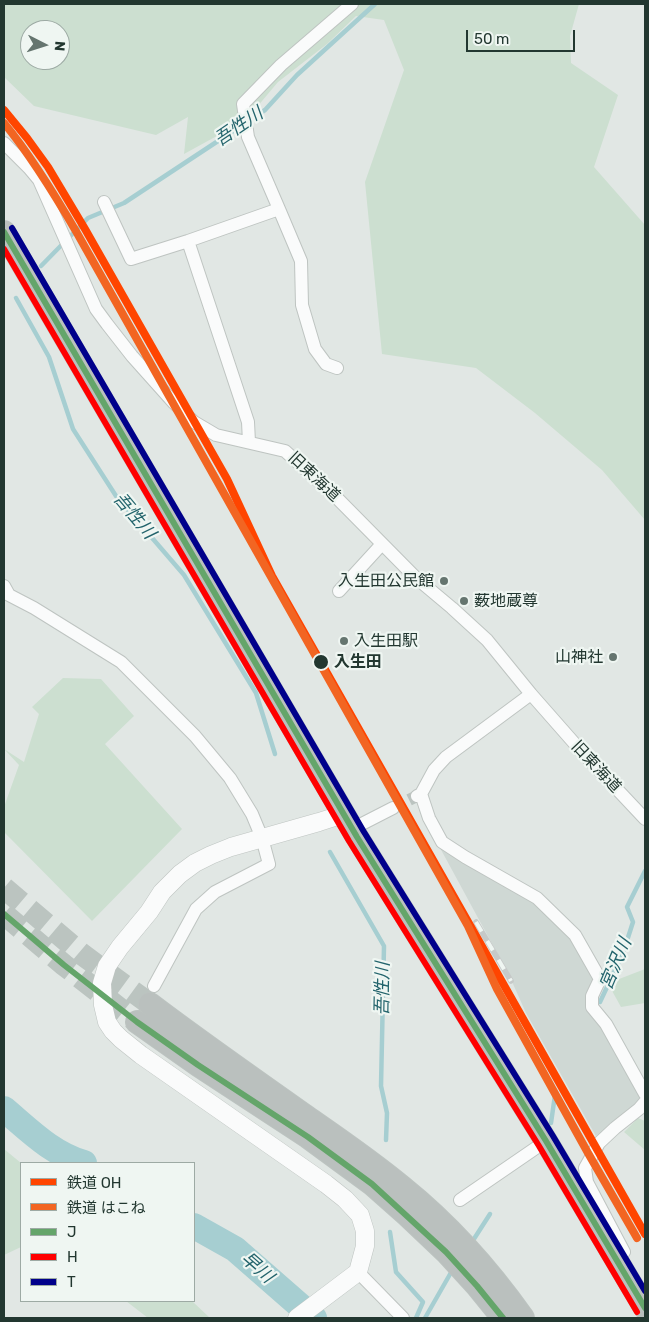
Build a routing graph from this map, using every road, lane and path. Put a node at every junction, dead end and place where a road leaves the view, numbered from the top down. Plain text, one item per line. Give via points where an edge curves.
1 (352, 4) edge
2 (4, 143) edge
3 (104, 202) dead end
4 (279, 209) junction
5 (4, 232) edge
6 (188, 241) junction
7 (338, 368) dead end
8 (249, 442) junction
9 (382, 544) junction
10 (4, 586) edge
11 (339, 591) dead end
12 (531, 694) junction
13 (393, 808) tunnel mouth
14 (645, 819) edge
15 (348, 821) junction
16 (262, 838) junction
17 (147, 1004) junction
18 (186, 1032) junction
19 (645, 1094) edge
20 (645, 1102) edge
21 (546, 1141) junction
22 (460, 1200) dead end
23 (625, 1273) junction
24 (354, 1275) junction
25 (645, 1308) edge
26 (401, 1316) edge
27 (296, 1318) edge
28 (503, 1318) edge
29 (523, 1318) edge
30 (538, 1318) edge

1 - 4 street via 281,65 243,104 248,137
2 - 8 street, 旧東海道 via 39,180 96,308 132,356 194,422 216,435
3 - 6 street via 130,259
4 - 6 street
4 - 7 street via 301,261 302,305 315,349 326,364
5 - 15 highway
6 - 8 street via 248,422
8 - 9 street, 旧東海道 via 285,450
9 - 11 street
9 - 12 street, 旧東海道 via 487,640
10 - 16 street via 10,595 121,662 195,736 230,778
12 - 14 street, 旧東海道
12 - 19 street via 446,757 419,795 442,842 537,898 575,935 600,979 592,996 592,1007 606,1024
13 - 15 street
15 - 16 street
15 - 21 highway
16 - 17 street via 269,864 215,892 196,909
16 - 24 street via 195,863 162,892 106,966 102,983 103,1005 107,1022 121,1039 345,1199 360,1216 365,1231 365,1246
17 - 18 highway
17 - 28 highway via 198,1065 372,1184 446,1252
18 - 29 highway via 403,1187 475,1258
18 - 30 highway via 303,1102 394,1163 428,1192 495,1260
20 - 23 street via 600,1143 585,1168 587,1182 628,1260
21 - 22 street
21 - 23 highway
23 - 25 highway
24 - 26 street
24 - 27 street

